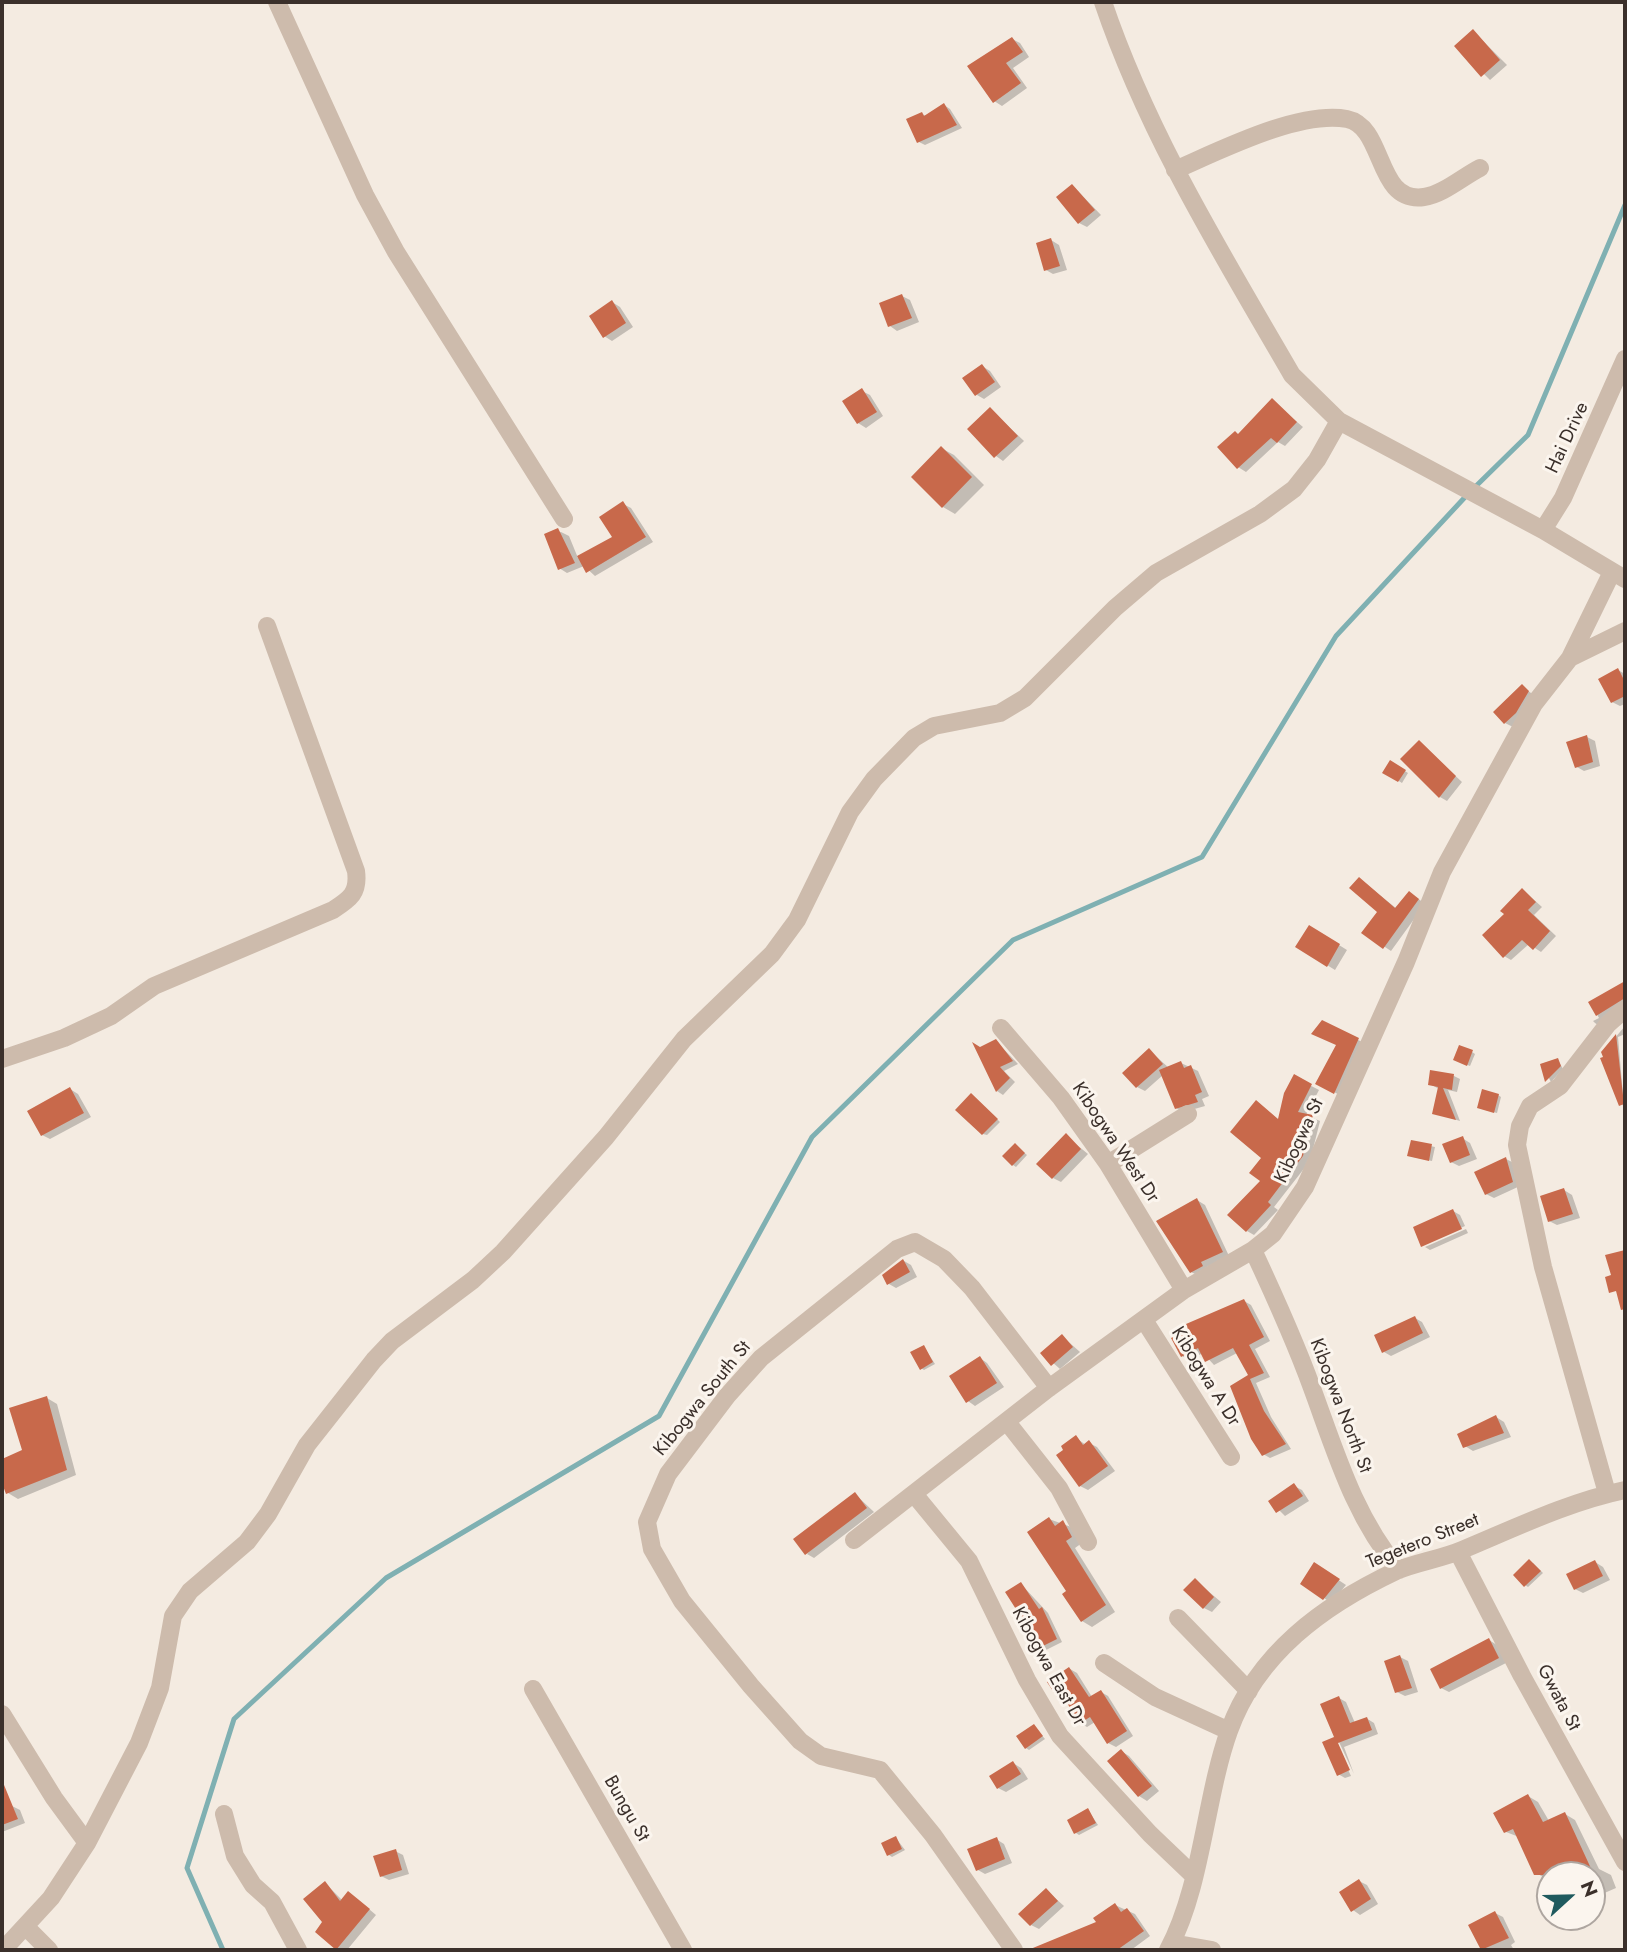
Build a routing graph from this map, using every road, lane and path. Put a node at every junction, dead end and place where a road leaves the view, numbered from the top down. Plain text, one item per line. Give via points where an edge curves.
1 (277, 2) edge
2 (1104, 2) edge
3 (1480, 168) dead end
4 (1175, 170) junction
5 (1625, 359) edge
6 (1339, 421) junction
7 (564, 519) dead end
8 (1543, 530) junction
9 (1618, 575) edge
10 (267, 626) dead end
11 (1625, 631) edge
12 (1570, 658) junction
13 (1625, 1009) edge
14 (1001, 1028) dead end
15 (2, 1059) edge
16 (1188, 1114) dead end
17 (1108, 1164) junction
18 (1253, 1250) junction
19 (1184, 1290) junction
20 (1144, 1320) junction
21 (1049, 1388) junction
22 (1007, 1422) junction
23 (1231, 1457) dead end
24 (1625, 1490) edge
25 (1607, 1493) junction
26 (914, 1494) junction
27 (854, 1540) dead end
28 (1088, 1542) dead end
29 (1458, 1552) junction
30 (1399, 1570) junction
31 (1178, 1618) dead end
32 (1104, 1663) dead end
33 (533, 1689) dead end
34 (1249, 1692) junction
35 (2, 1714) edge
36 (1229, 1731) junction
37 (224, 1814) dead end
38 (87, 1843) junction
39 (1625, 1862) edge
40 (1194, 1876) junction
41 (25, 1926) junction
42 (1170, 1947) edge
43 (3, 1950) edge
44 (49, 1950) edge
45 (298, 1950) edge
46 (683, 1950) edge
47 (1014, 1950) edge
48 (1212, 1950) edge

1 - 7 street via 365,195
2 - 4 street via 1139,96
3 - 4 street via 1426,198 1410,197 1391,182 1371,141 1348,119 1273,129
4 - 6 street via 1292,375
5 - 8 street, Hai Drive via 1563,498
6 - 8 street
6 - 38 street via 1294,489 1260,514 1156,573 1025,698 1000,713 934,726 914,738 874,779 850,812 797,920 772,954 684,1039 606,1137 503,1252 392,1341 307,1445 247,1542 190,1591 173,1616 160,1688 139,1742
8 - 9 street
9 - 12 street
10 - 15 street via 356,871 358,886 351,899 154,986 111,1016 64,1038
11 - 12 street, Kibogwa St
12 - 18 street, Kibogwa St via 1534,704 1442,872 1305,1186 1273,1234
13 - 25 street via 1560,1086 1530,1106 1517,1145 1543,1267
14 - 17 street, Kibogwa West Dr via 1061,1098
16 - 17 street
17 - 19 street, Kibogwa West Dr
18 - 19 street, Kibogwa St
18 - 30 street, Kibogwa North St via 1361,1516
19 - 20 street, Kibogwa St
20 - 21 street, Kibogwa St
20 - 23 street, Kibogwa A Dr
21 - 22 street, Kibogwa St
21 - 47 street, Kibogwa South St via 1004,1327 944,1259 915,1242 906,1245 805,1319 761,1358 668,1475 647,1522 652,1549 682,1601 751,1686 800,1741 821,1756 880,1770 933,1835
22 - 26 street, Kibogwa St
22 - 28 street via 1059,1488
24 - 25 street, Tegetero Street
25 - 29 street, Tegetero Street
26 - 27 street, Kibogwa St
26 - 40 street, Kibogwa East Dr via 969,1561 1060,1736
29 - 30 street, Tegetero Street
29 - 39 street, Gwata St
30 - 34 street, Tegetero Street via 1326,1609 1275,1653
31 - 34 street
32 - 36 street via 1155,1697
33 - 46 street, Bungu St
34 - 36 street, Tegetero Street
35 - 38 street
36 - 40 street, Tegetero Street
37 - 45 street via 235,1856 253,1885 272,1902
38 - 41 street via 51,1898
40 - 42 street, Tegetero Street
41 - 43 street
41 - 44 street
42 - 48 street

